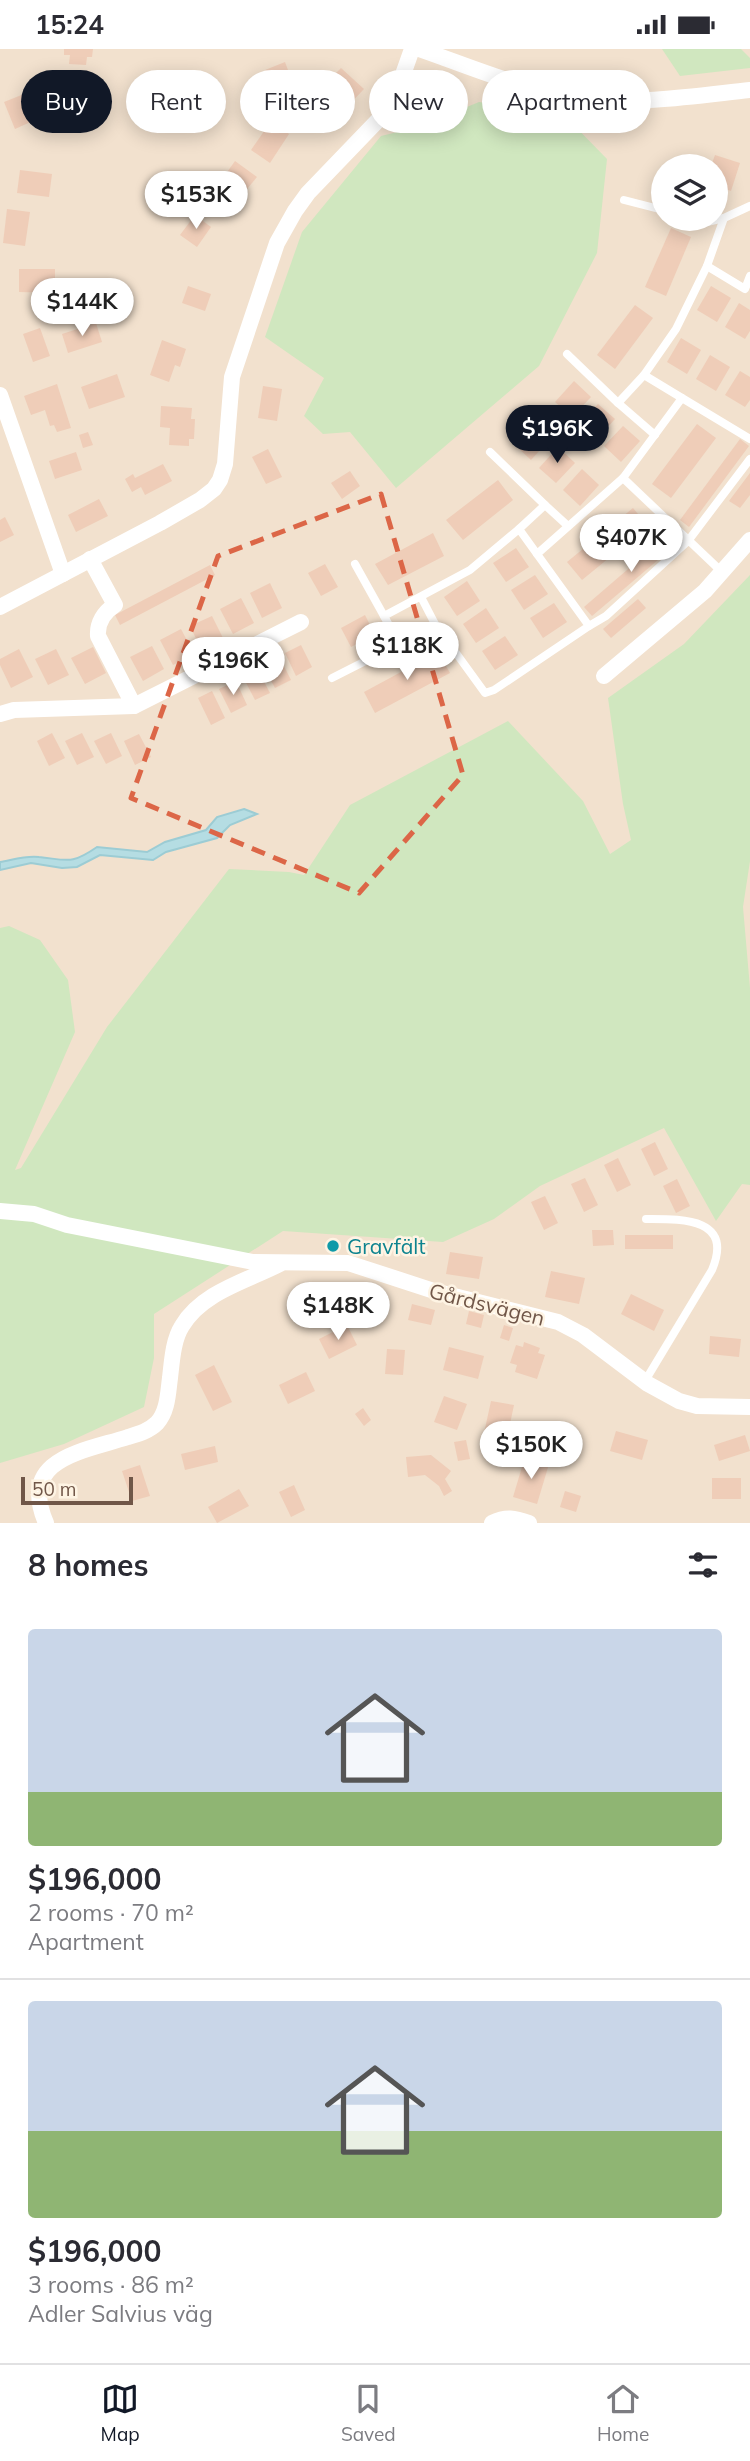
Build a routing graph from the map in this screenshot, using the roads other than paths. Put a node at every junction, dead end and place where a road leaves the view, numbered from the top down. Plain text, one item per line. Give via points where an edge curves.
1 (412, 49) edge
2 (419, 49) edge
3 (750, 89) edge
4 (624, 200) dead end
5 (750, 206) edge
6 (651, 207) edge
7 (728, 216) edge
8 (719, 231) edge
9 (707, 266) junction
10 (750, 276) edge
11 (747, 290) edge
12 (566, 354) dead end
13 (644, 375) junction
14 (0, 395) edge
15 (682, 398) junction
16 (618, 403) junction
17 (655, 435) junction
18 (750, 439) edge
19 (490, 452) dead end
20 (750, 459) edge
21 (623, 478) junction
22 (545, 505) junction
23 (568, 526) junction
24 (519, 529) junction
25 (750, 540) edge
26 (688, 541) junction
27 (537, 554) junction
28 (90, 559) junction
29 (355, 564) dead end
30 (722, 572) junction
31 (63, 574) junction
32 (421, 597) junction
33 (0, 607) edge
34 (384, 616) junction
35 (301, 622) dead end
36 (435, 624) junction
37 (589, 626) junction
38 (399, 644) junction
39 (604, 676) dead end
40 (332, 678) dead end
41 (134, 706) junction
42 (0, 714) edge
43 (0, 1211) edge
44 (646, 1219) dead end
45 (281, 1264) junction
46 (645, 1381) junction
47 (750, 1407) edge
48 (46, 1523) edge
49 (492, 1523) edge
50 (529, 1523) edge

1 - 28 street via 395,97 383,115 308,193 277,243 232,377 220,480 200,500
2 - 3 street via 512,82 590,100
4 - 6 lane
5 - 7 lane
8 - 9 lane
9 - 11 lane
9 - 13 lane via 676,329
10 - 11 lane
12 - 16 lane
13 - 15 lane
13 - 16 lane
14 - 31 street
15 - 17 lane
15 - 18 lane
16 - 17 lane
17 - 21 lane
19 - 22 lane
20 - 26 lane
21 - 23 lane
21 - 26 lane
22 - 23 lane
22 - 24 lane
23 - 27 lane
24 - 27 lane
24 - 32 lane via 470,570
25 - 30 street
26 - 30 lane
26 - 37 lane
27 - 37 lane
28 - 31 street
28 - 41 street via 115,605 97,627 98,635
29 - 34 lane
30 - 39 street
31 - 33 street
32 - 34 lane
32 - 36 lane
34 - 38 lane
35 - 41 street
36 - 37 lane via 485,693
36 - 38 lane
38 - 40 lane
41 - 42 street
43 - 45 street, Gårdsvägen
44 - 46 lane via 688,1219 709,1229 717,1238 718,1255
45 - 46 street, Gårdsvägen via 348,1263 434,1291 558,1322
45 - 48 street via 215,1294 182,1325 173,1352 168,1399 157,1423 145,1432 65,1457 46,1471 38,1489
46 - 47 street, Gårdsvägen via 697,1406
49 - 50 street via 503,1518

